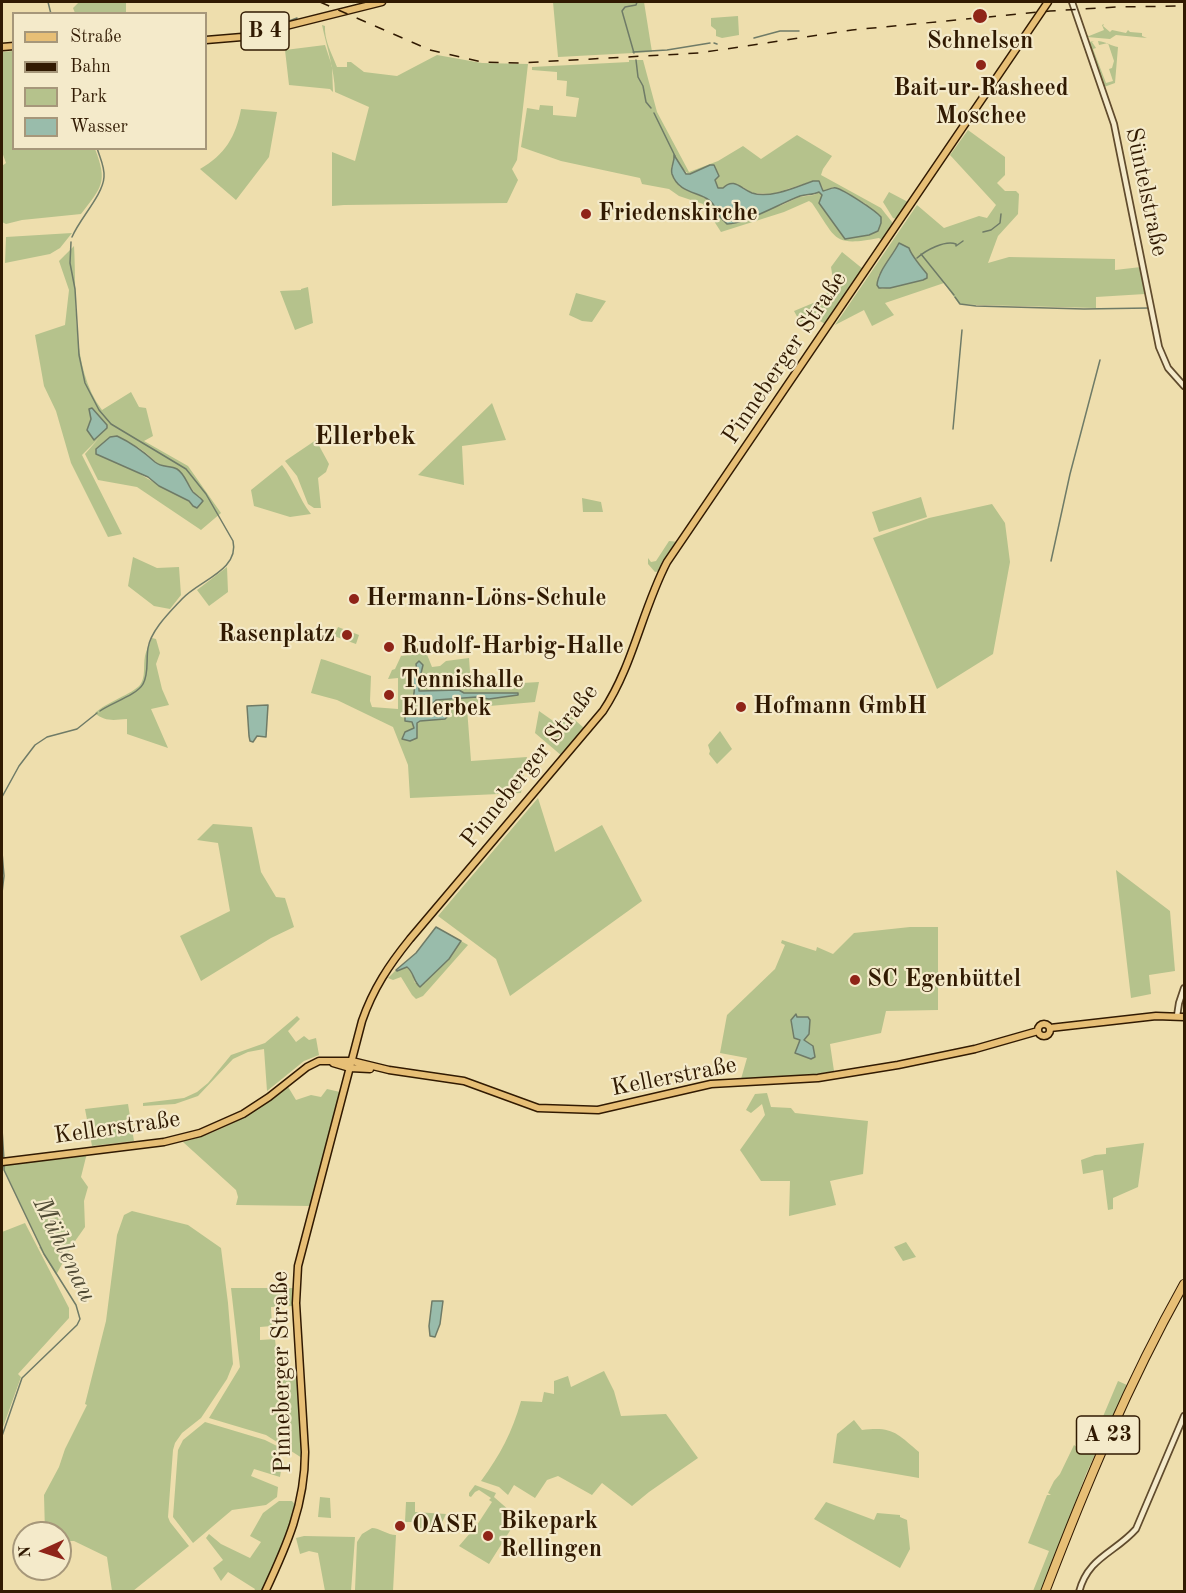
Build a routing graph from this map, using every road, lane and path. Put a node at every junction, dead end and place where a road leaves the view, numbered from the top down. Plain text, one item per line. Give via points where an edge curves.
1 (382, 2) edge
2 (1048, 2) edge
3 (1072, 2) edge
4 (207, 40) edge
5 (1185, 386) edge
6 (1185, 988) edge
7 (1181, 1016) edge
8 (351, 1064) junction
9 (4, 1161) edge
10 (1185, 1284) edge
11 (1185, 1294) edge
12 (1185, 1416) edge
13 (265, 1592) edge
14 (1045, 1592) edge
15 (1050, 1592) edge
16 (1079, 1592) edge

1 - 4 main road, B 4 via 242,37
2 - 8 main road, Pinneberger Straße via 668,562 620,680 603,711 385,971 367,1008
3 - 5 street, Süntelstraße via 1114,124 1159,347 1168,368
6 - 7 street via 1179,1003
7 - 8 main road, Kellerstraße via 1050,1028 1043,1023 1038,1031 975,1049 887,1067 818,1078 703,1085 598,1110 538,1108 464,1081
8 - 9 main road, Kellerstraße via 313,1063 243,1114 189,1138
8 - 13 main road, Pinneberger Straße via 298,1266 296,1303 304,1471 293,1530
10 - 14 highway, A 23 via 1103,1445
11 - 15 highway, A 23 via 1115,1430
12 - 16 street via 1136,1529 1093,1564

